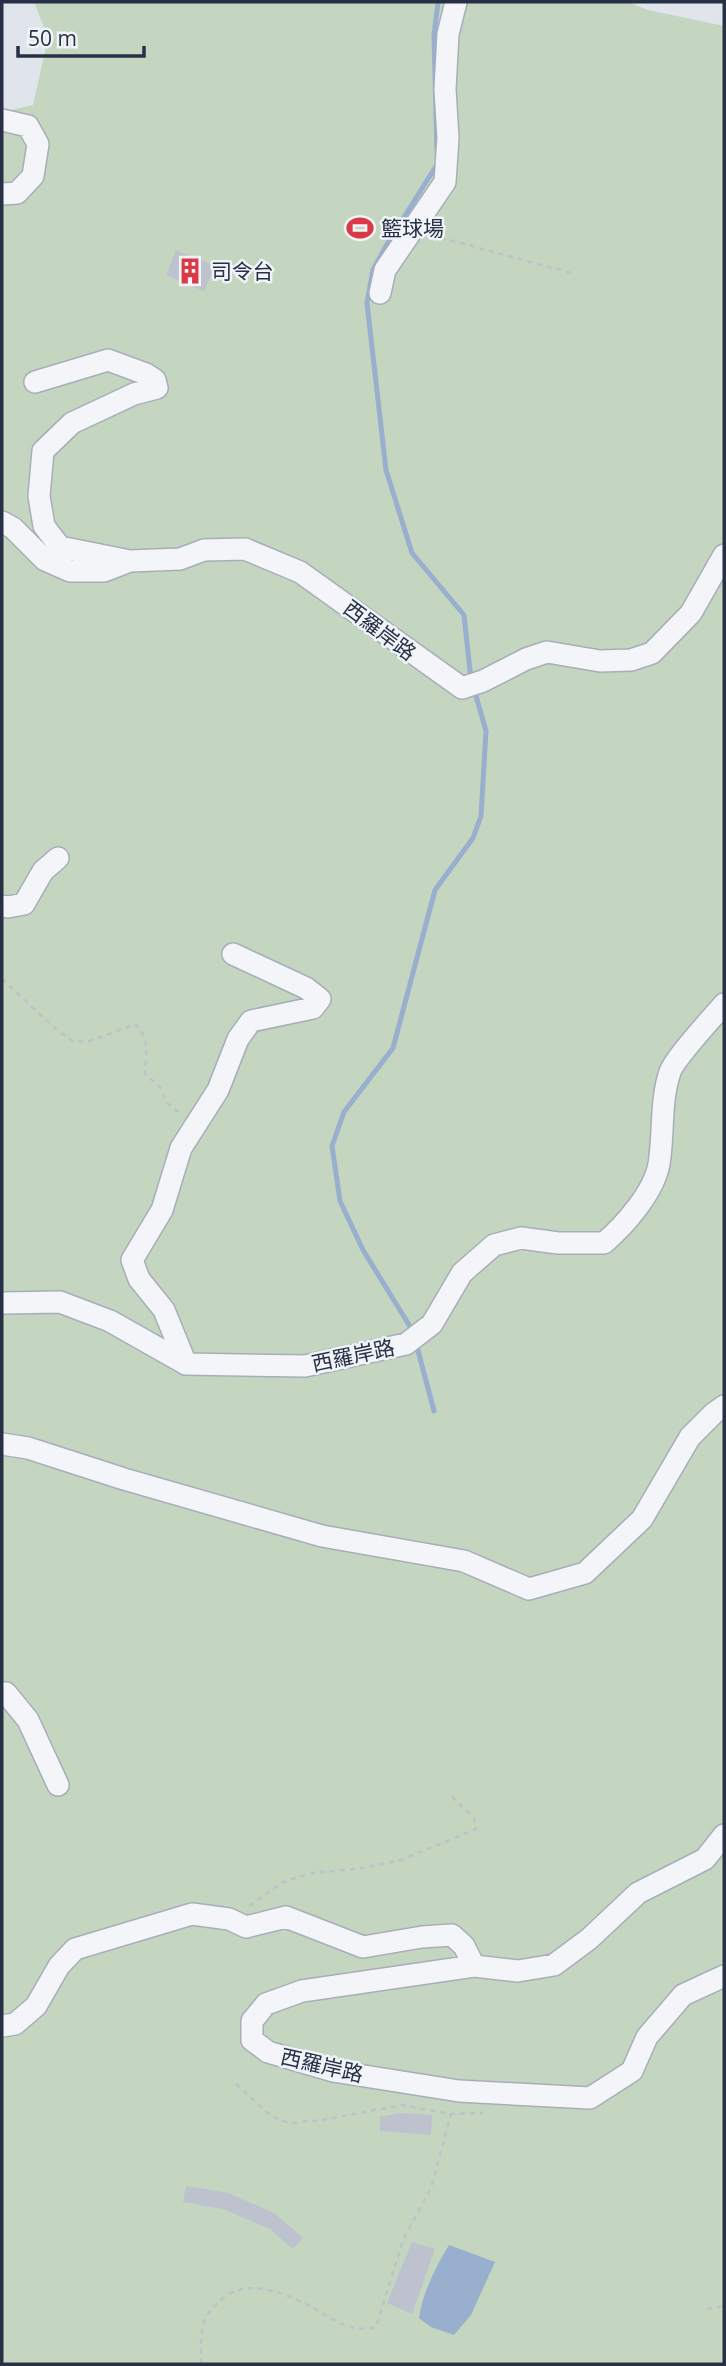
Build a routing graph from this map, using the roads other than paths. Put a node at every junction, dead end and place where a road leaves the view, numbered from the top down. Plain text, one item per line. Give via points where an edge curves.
1 (456, 2) edge
2 (2, 120) edge
3 (2, 194) edge
4 (380, 293) dead end
5 (36, 382) dead end
6 (2, 522) edge
7 (724, 555) edge
8 (130, 561) junction
9 (58, 858) dead end
10 (2, 906) edge
11 (233, 954) dead end
12 (724, 1004) edge
13 (2, 1303) edge
14 (186, 1364) junction
15 (724, 1406) edge
16 (2, 1444) edge
17 (2, 1693) edge
18 (58, 1785) dead end
19 (724, 1835) edge
20 (474, 1966) junction
21 (724, 1976) edge
22 (2, 2026) edge

1 - 4 street via 445,89 445,182 385,270
2 - 3 street via 29,126 38,144 33,176 17,193
5 - 8 street via 108,360 155,380 157,388 72,424 43,451 39,496 44,526 60,547
6 - 8 street, 西羅岸路 via 45,560 69,571 104,571
7 - 8 street, 西羅岸路 via 691,612 652,653 631,660 600,661 547,652 462,688 300,572 245,549
9 - 10 street via 43,871 24,904
11 - 14 street via 320,999 313,1008 251,1021 238,1039 218,1090 181,1148 162,1210 132,1260 139,1279 164,1310
12 - 14 street, 西羅岸路 via 670,1070 659,1167 640,1206 604,1243 521,1238 494,1245 463,1273 432,1324 406,1344 304,1366
13 - 14 street, 西羅岸路 via 60,1302 110,1321
15 - 16 street via 690,1437 642,1519 585,1573 529,1589 464,1561 322,1536
17 - 18 street via 29,1720
19 - 20 street, 西羅岸路 via 705,1858 638,1893 554,1965 518,1971
20 - 21 street, 西羅岸路 via 302,1991 266,2004 252,2021 252,2040 268,2052 333,2071 459,2091 590,2098 632,2071 647,2037 683,1995
20 - 22 street via 452,1935 363,1947 286,1917 246,1927 229,1919 192,1914 75,1949 59,1966 36,2006 15,2024

